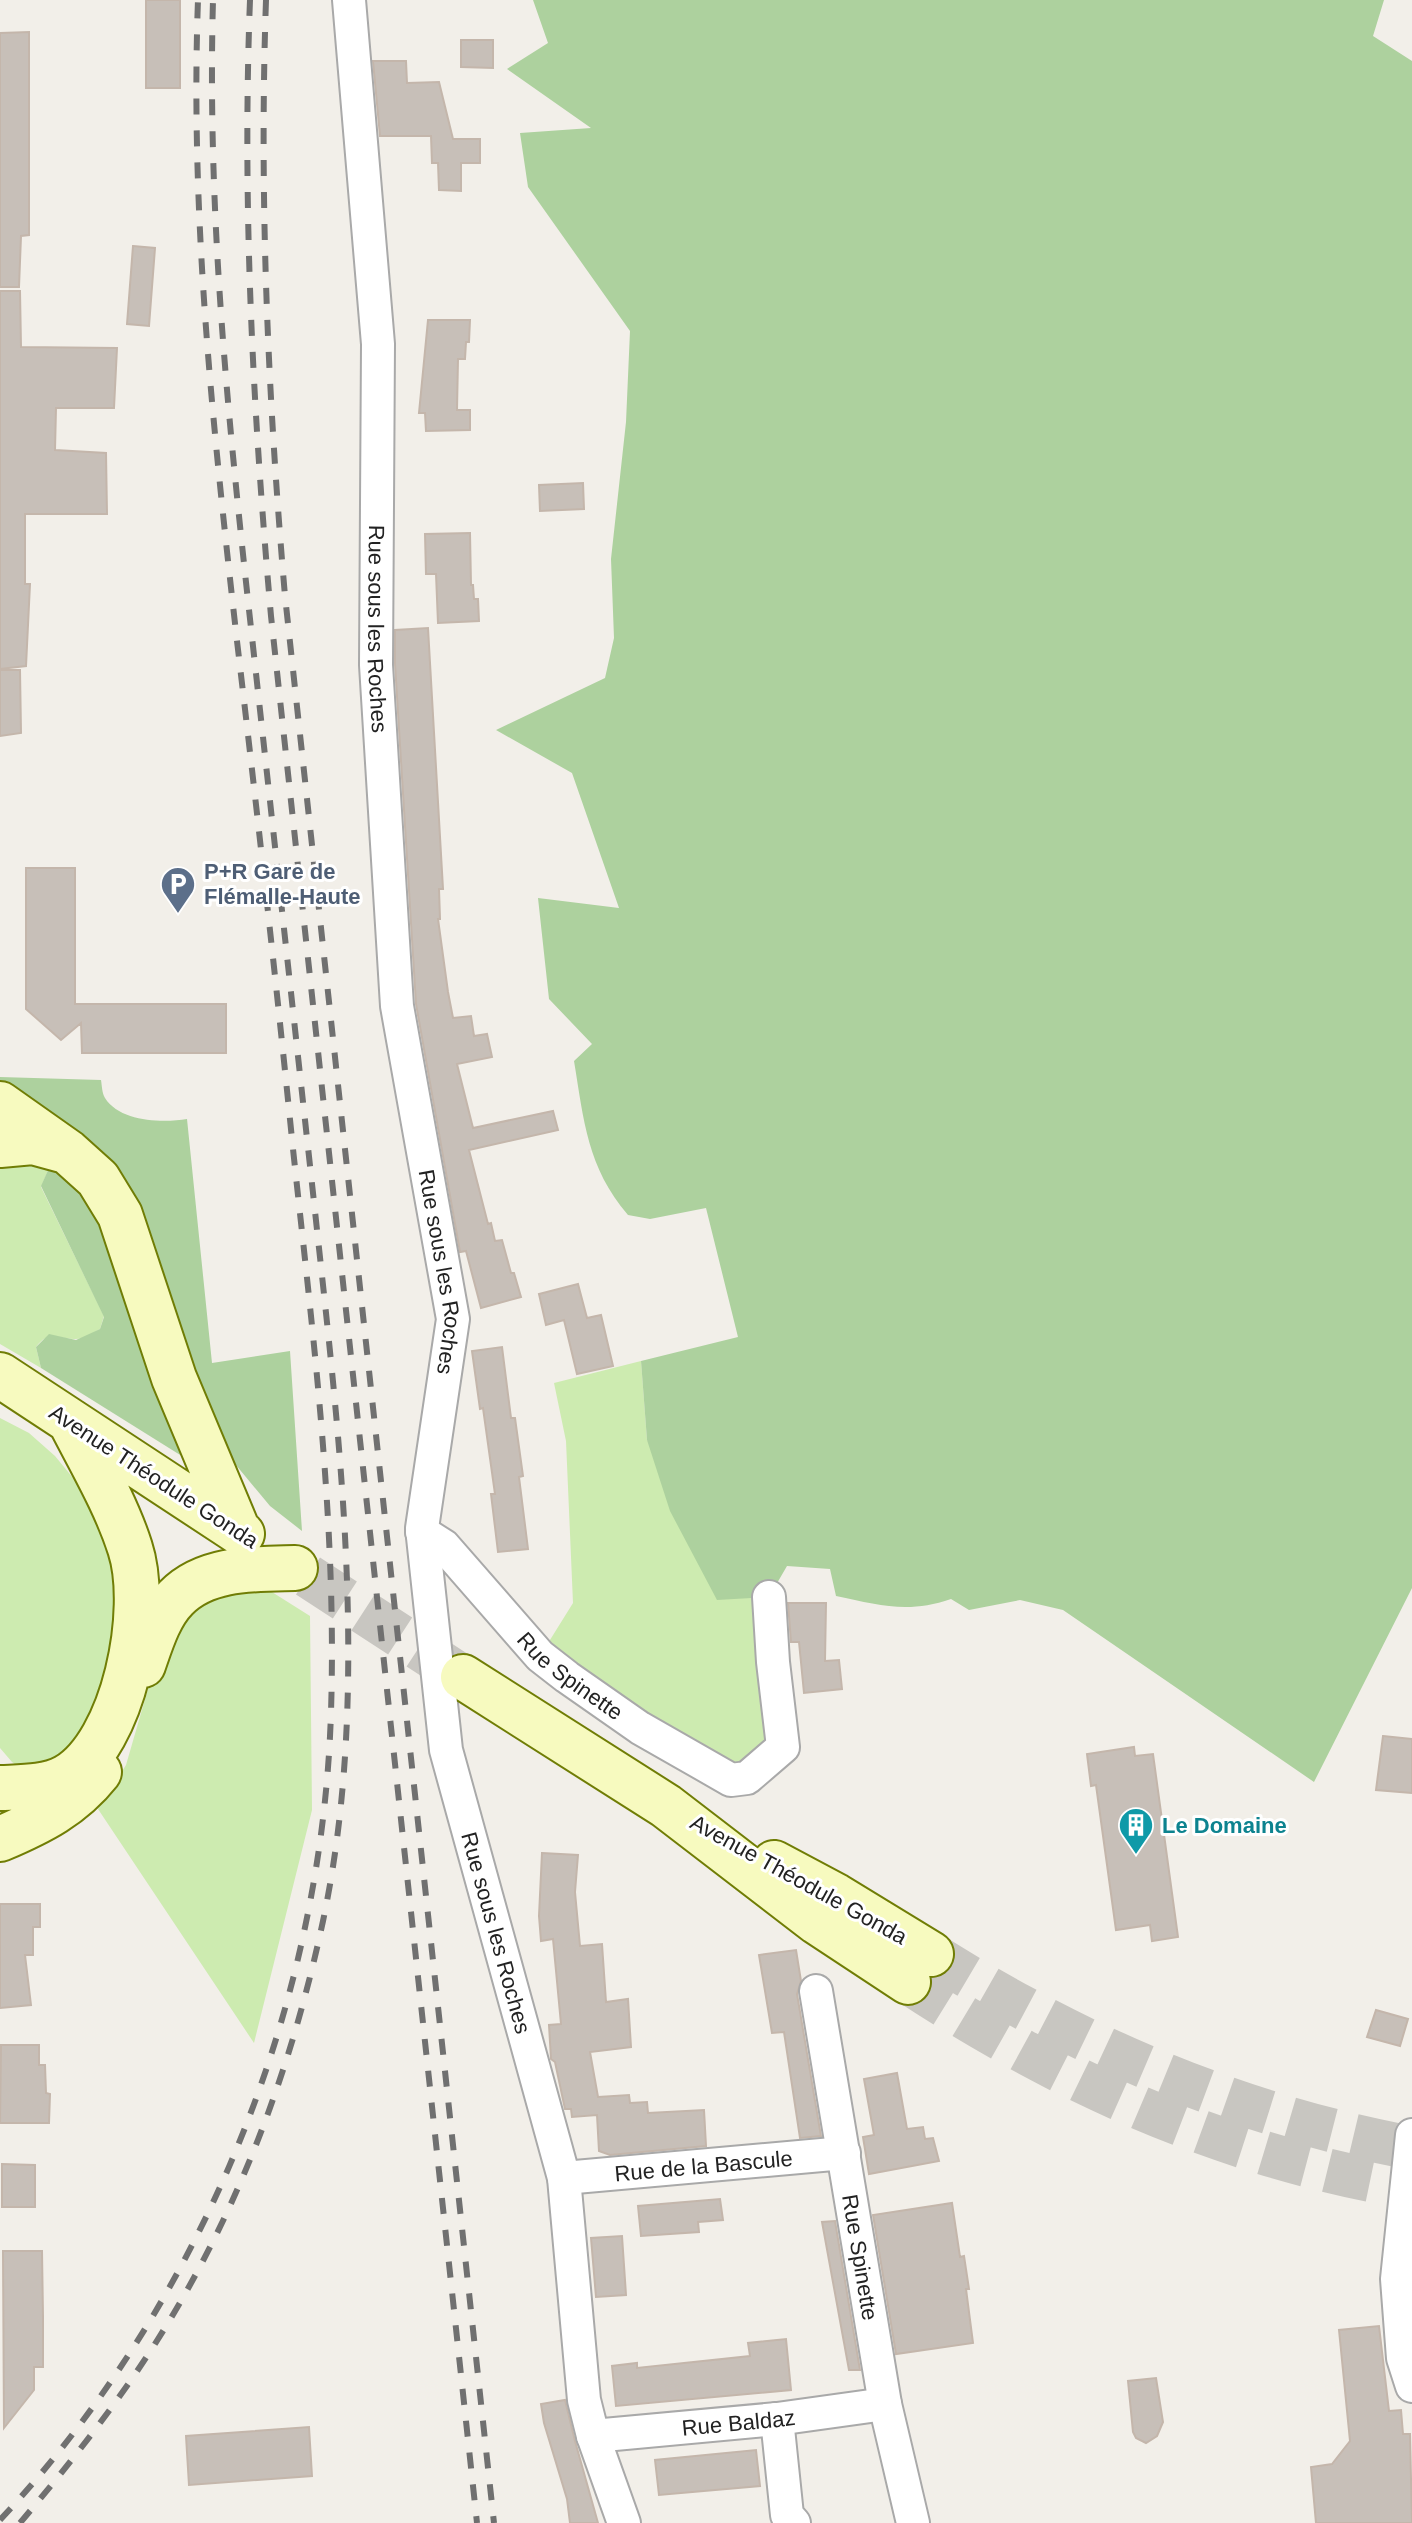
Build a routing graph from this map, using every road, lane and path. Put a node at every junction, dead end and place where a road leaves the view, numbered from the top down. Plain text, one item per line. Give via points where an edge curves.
1 (349, 0) edge
2 (0, 1104) edge
3 (0, 1145) edge
4 (68, 1152) junction
5 (0, 1375) edge
6 (70, 1421) junction
7 (238, 1531) junction
8 (422, 1532) junction
9 (769, 1597) dead end
10 (463, 1677) tunnel mouth
11 (0, 1788) edge
12 (0, 1839) edge
13 (919, 1968) tunnel mouth
14 (816, 1991) dead end
15 (1412, 2135) edge
16 (844, 2153) junction
17 (564, 2178) junction
18 (1412, 2386) edge
19 (885, 2404) junction
20 (777, 2419) junction
21 (593, 2436) junction
22 (624, 2523) edge
23 (794, 2523) edge
24 (913, 2523) edge

1 - 8 street, Rue sous les Roches via 378,344 376,665 397,1006 453,1319
2 - 4 main road
3 - 4 main road via 33,1142
4 - 7 main road via 98,1179 120,1215 174,1378
5 - 6 main road, Avenue Théodule Gonda
6 - 7 main road, Avenue Théodule Gonda
6 - 11 main road via 131,1549 138,1589 135,1631 108,1728 89,1758 65,1777 39,1786
7 - 12 main road, Avenue Théodule Gonda via 301,1572 244,1569 198,1582 175,1598 156,1629 124,1727 106,1763 60,1810
8 - 9 street, Rue Spinette via 444,1546 540,1656 640,1728 731,1780 747,1778 783,1747
8 - 17 street, Rue sous les Roches via 446,1750
10 - 13 main road, Avenue Théodule Gonda via 666,1806 836,1896
14 - 16 street, Rue Spinette
15 - 18 street via 1397,2279 1403,2358
16 - 17 street, Rue de la Bascule
16 - 19 street, Rue Spinette
17 - 21 street, Rue sous les Roches via 584,2400
19 - 20 street, Rue Baldaz
19 - 24 street, Rue Spinette
20 - 21 street, Rue Baldaz
20 - 23 street via 787,2515
21 - 22 street, Rue sous les Roches

